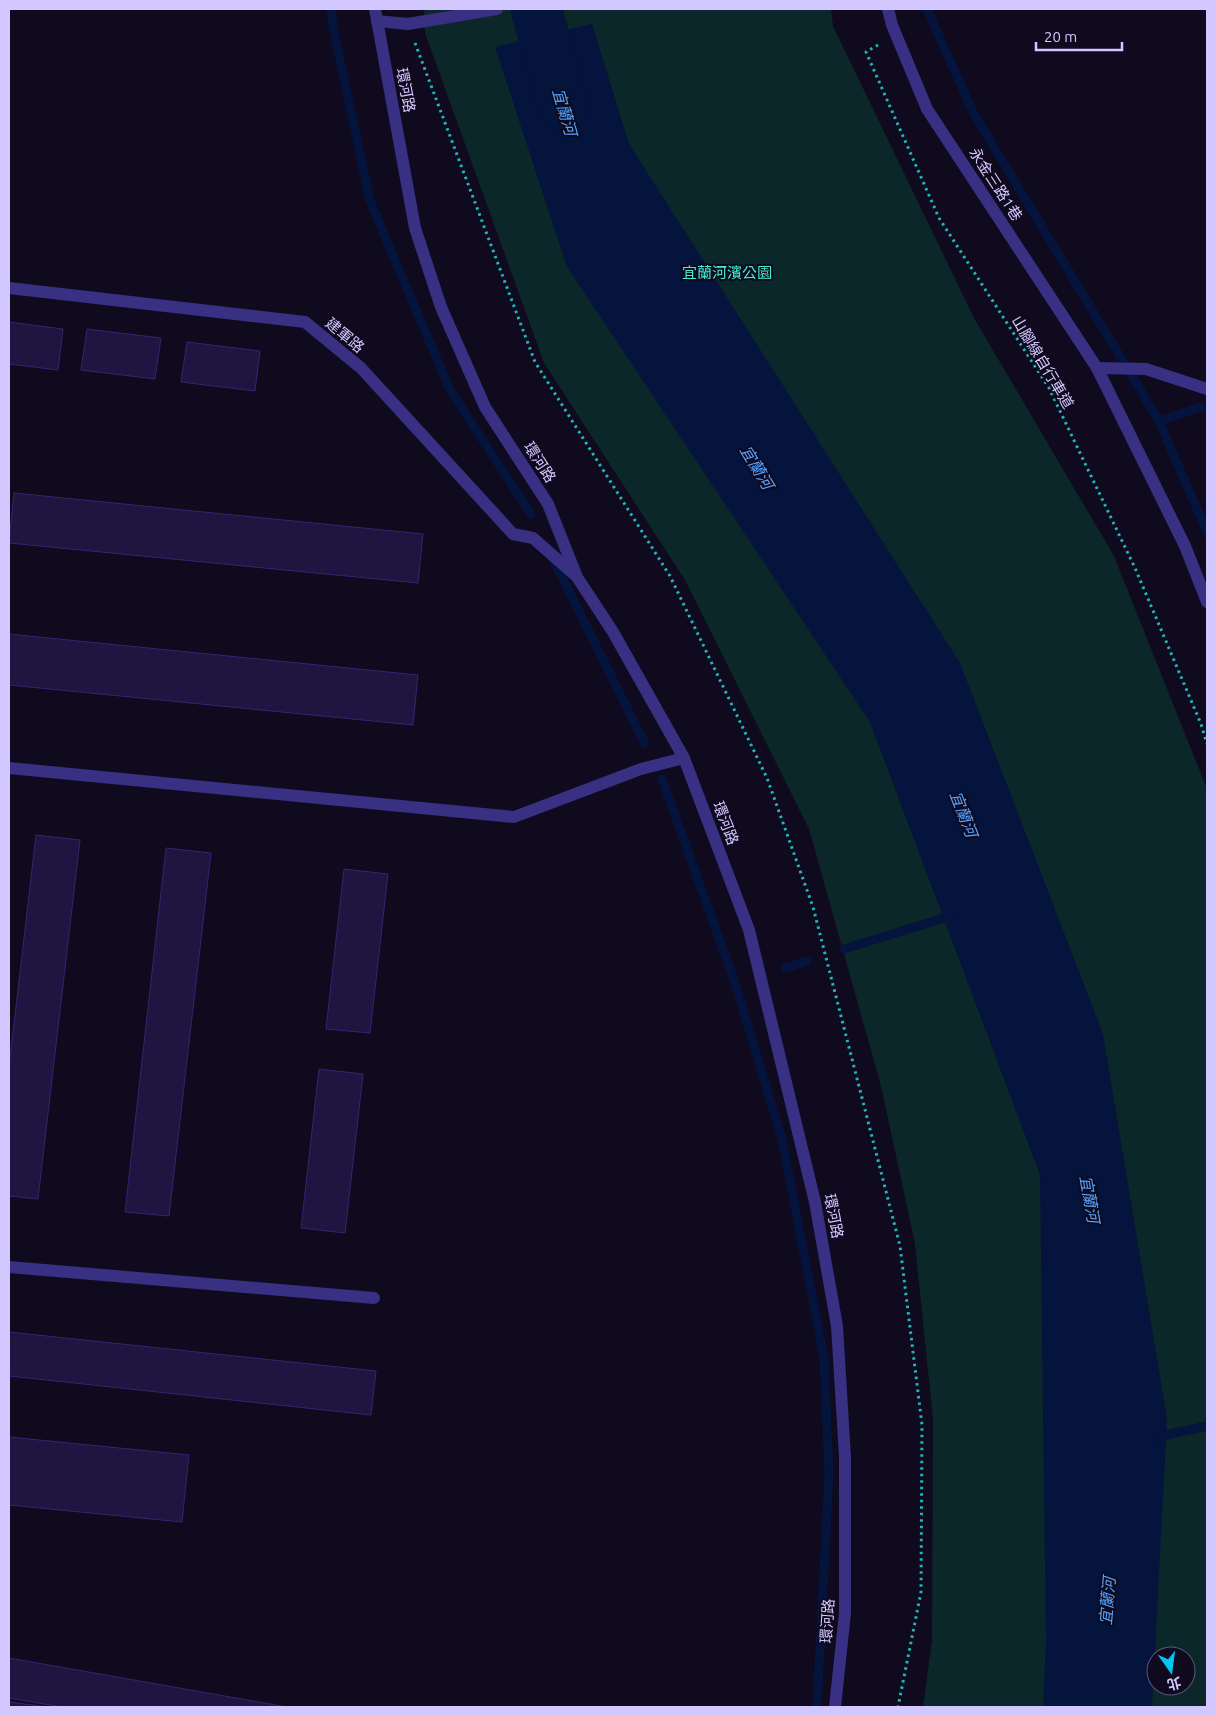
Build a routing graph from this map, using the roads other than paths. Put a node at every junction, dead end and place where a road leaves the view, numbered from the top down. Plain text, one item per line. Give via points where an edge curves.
1 (497, 9) edge
2 (888, 9) edge
3 (376, 15) edge
4 (9, 288) edge
5 (1097, 368) junction
6 (1207, 389) edge
7 (577, 577) junction
8 (1207, 602) edge
9 (684, 758) junction
10 (9, 768) edge
11 (9, 1267) edge
12 (374, 1298) dead end
13 (835, 1707) edge

1 - 3 street via 408,24
2 - 5 street, 永金三路1巷 via 927,109
3 - 7 street, 環河路 via 415,228 441,307 485,407 548,504
4 - 7 street, 建軍路 via 305,322 360,368 513,534 533,538
5 - 6 street via 1146,368
5 - 8 street, 永金三路1巷 via 1185,546
7 - 9 street, 環河路 via 613,632
9 - 10 street via 641,769 514,817
9 - 13 street, 環河路 via 749,930 815,1202 837,1326 845,1457 845,1613
11 - 12 street

